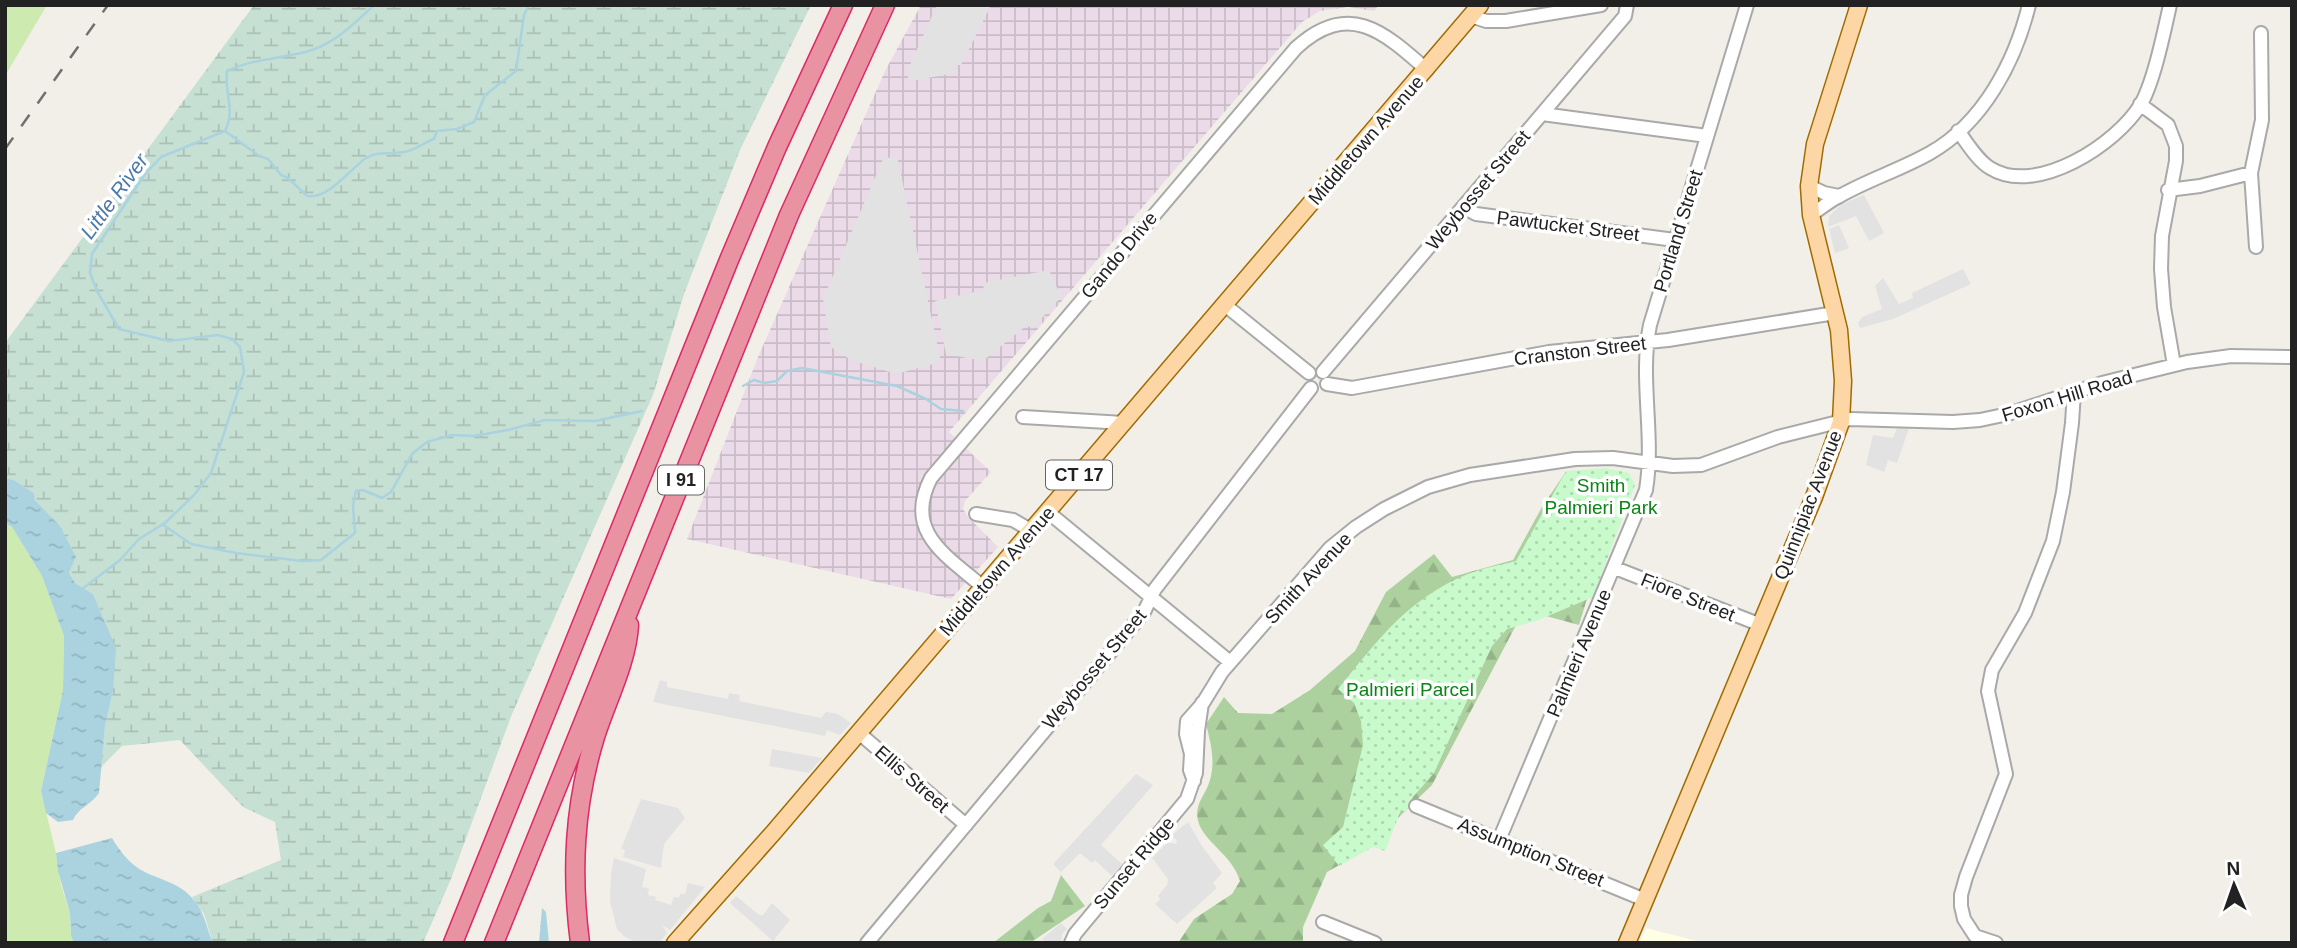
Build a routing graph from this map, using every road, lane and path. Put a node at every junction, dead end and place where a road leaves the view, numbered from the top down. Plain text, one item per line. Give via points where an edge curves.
1 (843, 5) edge
2 (885, 5) edge
3 (1601, 5) edge
4 (1627, 5) edge
5 (1747, 5) edge
6 (1858, 5) edge
7 (2029, 5) edge
8 (2170, 5) edge
9 (1476, 11) edge
10 (2261, 33) dead end
11 (1427, 70) junction
12 (2140, 104) junction
13 (1542, 114) junction
14 (1958, 131) junction
15 (1707, 136) junction
16 (2251, 173) junction
17 (1809, 186) junction
18 (2168, 190) junction
19 (1839, 196) junction
20 (1463, 207) junction
21 (1811, 215) junction
22 (1675, 240) junction
23 (2256, 247) dead end
24 (1225, 305) junction
25 (1835, 313) junction
26 (1647, 342) junction
27 (2292, 357) edge
28 (2174, 365) junction
29 (1310, 373) junction
30 (1325, 378) junction
31 (1311, 388) junction
32 (2074, 392) junction
33 (1024, 417) dead end
34 (1841, 422) junction
35 (1124, 423) junction
36 (1648, 463) junction
37 (1048, 512) junction
38 (976, 514) dead end
39 (1032, 531) junction
40 (1615, 568) junction
41 (983, 587) junction
42 (1150, 597) junction
43 (628, 609) junction
44 (1761, 625) junction
45 (1230, 662) junction
46 (859, 733) junction
47 (1416, 806) dead end
48 (966, 825) junction
49 (1499, 840) junction
50 (1645, 900) junction
51 (1323, 922) dead end
52 (453, 943) edge
53 (494, 943) edge
54 (580, 943) edge
55 (676, 943) edge
56 (867, 943) edge
57 (1071, 943) edge
58 (1375, 943) edge
59 (1627, 943) edge
60 (1996, 943) edge

1 - 52 highway, I 91 via 734,249
2 - 43 highway, I 91 via 784,227
3 - 9 street via 1506,21 1486,21
4 - 13 street, Weybosset Street via 1625,16
5 - 15 street, Portland Street
6 - 17 main road, Quinnipiac Avenue via 1815,145
7 - 14 street via 2005,73
8 - 12 street
9 - 11 main road, Middletown Avenue / CT 17
10 - 16 street via 2262,120
11 - 24 main road, Middletown Avenue / CT 17
11 - 41 street, Gando Drive via 1376,27 1350,20 1315,30 1270,78 925,488 921,513 926,532 941,552
12 - 14 street via 2116,134 2088,155 2033,177 2008,176 1988,167
12 - 18 street via 2168,125 2176,146
13 - 15 street
13 - 20 street, Weybosset Street
14 - 19 street via 1919,159
15 - 22 street, Portland Street
16 - 18 street
16 - 23 street
17 - 19 street
17 - 21 main road, Quinnipiac Avenue
18 - 28 street via 2161,269
19 - 21 street
20 - 22 street, Pawtucket Street via 1476,214
20 - 30 street, Weybosset Street
21 - 25 main road, Quinnipiac Avenue
22 - 26 street, Portland Street
24 - 29 street
24 - 35 main road, Middletown Avenue / CT 17
25 - 26 street, Cranston Street
25 - 34 main road, Quinnipiac Avenue via 1842,357
26 - 30 street, Cranston Street via 1549,352 1352,388
26 - 36 street, Portland Street
27 - 28 street, Foxon Hill Road via 2231,356
28 - 32 street, Foxon Hill Road
29 - 30 street via 1318,370
29 - 31 street via 1307,382
30 - 31 street via 1320,390
31 - 42 street, Weybosset Street
32 - 34 street, Foxon Hill Road via 1980,420 1860,418
32 - 60 street via 2053,541 2025,613 1992,670 1988,691 2006,774 1966,877 1961,906 1975,936
33 - 35 street
34 - 36 street, Smith Avenue via 1700,465
34 - 44 main road, Quinnipiac Avenue
35 - 37 main road, Middletown Avenue / CT 17
36 - 40 street, Palmieri Avenue via 1646,490
36 - 45 street, Smith Avenue via 1603,457 1554,461 1470,475 1411,494 1330,548
37 - 39 main road, Middletown Avenue / CT 17
37 - 42 street
38 - 39 street via 1013,520
39 - 41 main road, Middletown Avenue / CT 17
40 - 44 street, Fiore Street
40 - 49 street, Palmieri Avenue
41 - 46 main road, Middletown Avenue / CT 17
42 - 45 street
42 - 48 street, Weybosset Street via 1144,612
43 - 53 highway, I 91
43 - 54 highway via 626,646 594,738 577,814 573,873
44 - 50 main road, Quinnipiac Avenue
45 - 57 street, Sunset Ridge via 1186,724 1194,781 1183,804
46 - 48 street, Ellis Street
46 - 55 main road, Middletown Avenue / CT 17
47 - 49 street, Assumption Street
48 - 56 street, Weybosset Street
49 - 50 street, Assumption Street
50 - 59 main road, Quinnipiac Avenue
51 - 58 street

